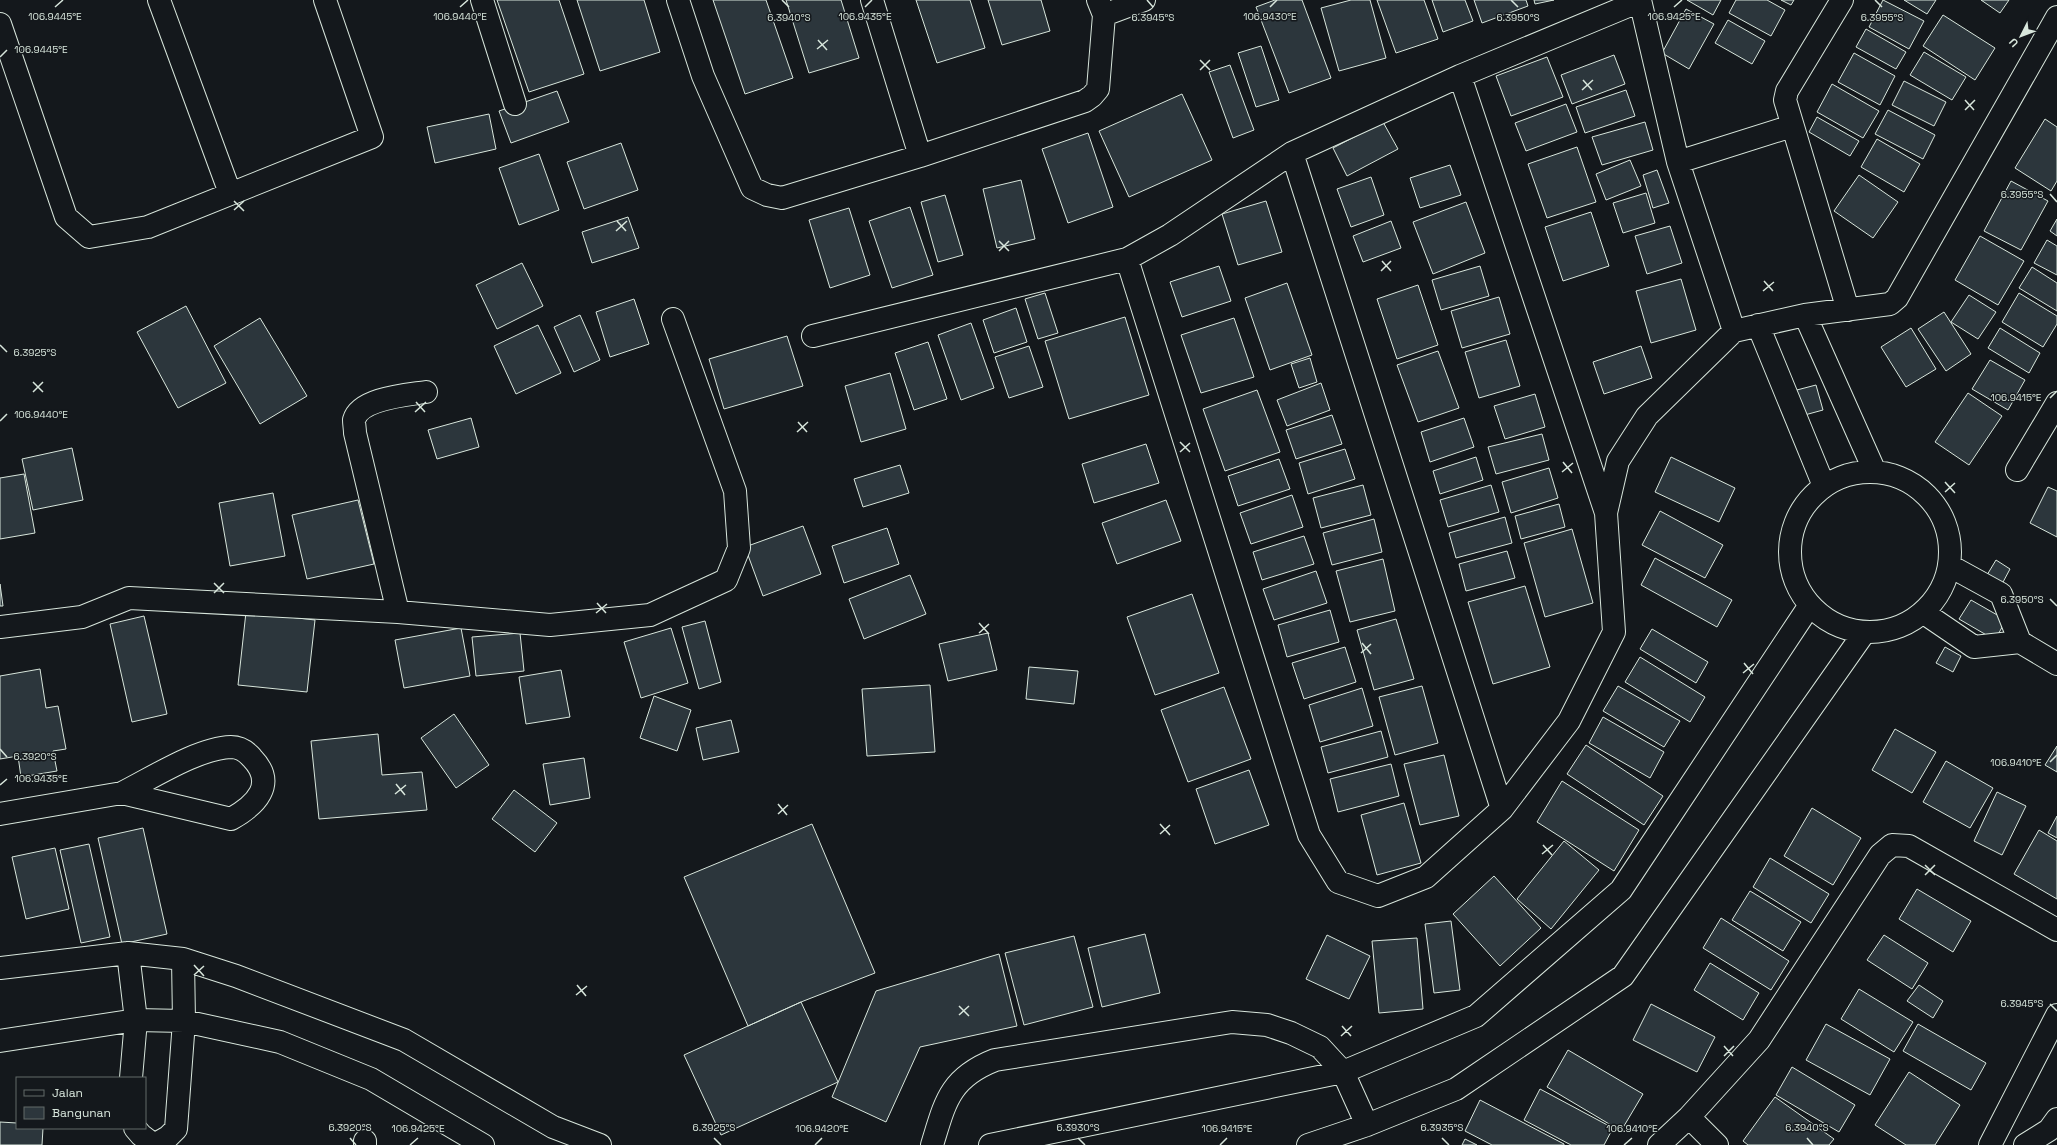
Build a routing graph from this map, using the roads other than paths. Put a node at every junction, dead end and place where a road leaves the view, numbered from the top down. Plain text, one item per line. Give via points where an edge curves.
1 (159, 0) edge
2 (325, 0) edge
3 (482, 0) edge
4 (678, 0) edge
5 (872, 0) edge
6 (1144, 0) edge
7 (1842, 0) edge
8 (1640, 1) edge
9 (1101, 7) edge
10 (2057, 17) edge
11 (0, 24) edge
12 (1460, 76) junction
13 (515, 104) dead end
14 (1792, 126) junction
15 (1292, 153) junction
16 (920, 156) junction
17 (1678, 162) junction
18 (230, 193) junction
19 (1127, 259) junction
20 (1848, 310) junction
21 (1805, 315) junction
22 (673, 319) dead end
23 (1758, 325) junction
24 (1734, 331) junction
25 (813, 336) dead end
26 (426, 392) dead end
27 (2057, 403) edge
28 (2050, 434) edge
29 (2018, 470) dead end
30 (1875, 472) junction
31 (1824, 486) junction
32 (1606, 513) junction
33 (1950, 566) junction
34 (1810, 605) junction
35 (398, 612) junction
36 (1924, 613) junction
37 (0, 627) edge
38 (1864, 633) junction
39 (2020, 642) junction
40 (2057, 664) edge
41 (122, 793) junction
42 (1502, 809) junction
43 (0, 814) edge
44 (2057, 930) edge
45 (128, 953) junction
46 (183, 959) junction
47 (0, 968) edge
48 (2057, 1015) edge
49 (136, 1020) junction
50 (184, 1021) junction
51 (0, 1041) edge
52 (1343, 1072) junction
53 (131, 1077) edge
54 (1689, 1117) junction
55 (2057, 1119) edge
56 (1367, 1125) junction
57 (136, 1129) edge
58 (154, 1145) edge
59 (483, 1145) edge
60 (600, 1145) edge
61 (932, 1145) edge
62 (990, 1145) edge
63 (1308, 1145) edge
64 (1659, 1145) edge
65 (1717, 1145) edge
66 (1990, 1145) edge
67 (2025, 1145) edge

1 - 18 street
2 - 18 street via 372,137
3 - 13 street
4 - 16 street via 703,76 752,188 782,198
5 - 16 street
6 - 9 street
7 - 14 street via 1787,91 1785,100
8 - 12 street
8 - 17 street
9 - 16 street via 1098,90 1092,96 1085,101
10 - 20 street via 1897,298 1890,304
11 - 18 street via 66,217 89,237 148,227
12 - 15 street
12 - 32 street
14 - 17 street
14 - 20 street
15 - 19 street via 1170,235
15 - 42 street
17 - 24 street
19 - 25 street
19 - 42 street via 1309,834 1338,882 1378,896 1426,877
20 - 21 street
21 - 23 street
21 - 30 street
22 - 35 street via 735,491 739,548 726,580 650,615 550,625
23 - 24 street
23 - 31 street
24 - 32 street via 1647,416 1618,461
26 - 35 street via 370,402 354,420
27 - 28 street
28 - 29 street
30 - 31 street via 1848,474
30 - 33 street via 1902,478 1924,493 1941,514 1950,539
31 - 34 street via 1805,504 1793,529 1790,556 1795,582
32 - 42 street via 1614,632 1569,721
33 - 36 street via 1941,592
33 - 39 street via 2001,594
34 - 38 street via 1834,624
34 - 52 street via 1621,890 1476,1016
35 - 37 street via 129,598 82,617
36 - 38 street via 1906,625 1885,632
36 - 39 street via 1974,647
38 - 56 street via 1623,976 1456,1089
39 - 40 street
41 - 41 street via 198,754 231,747 241,749 251,756 263,771 264,780 257,799 249,809 231,819
41 - 43 street
44 - 54 street via 1908,846 1892,845 1880,855 1759,1040
45 - 46 street
45 - 47 street
45 - 49 street
46 - 50 street
46 - 60 street via 236,976 404,1040 553,1127
48 - 66 street
49 - 50 street
49 - 51 street
49 - 53 street
50 - 58 street via 176,1129
50 - 59 street via 280,1042 371,1079
52 - 56 street
52 - 61 street via 1320,1047 1291,1033 1266,1025 1232,1022 995,1060 966,1075 954,1088 946,1100
52 - 62 street
54 - 64 street
54 - 65 street
55 - 67 street via 2049,1130
56 - 63 street
57 - 58 street

